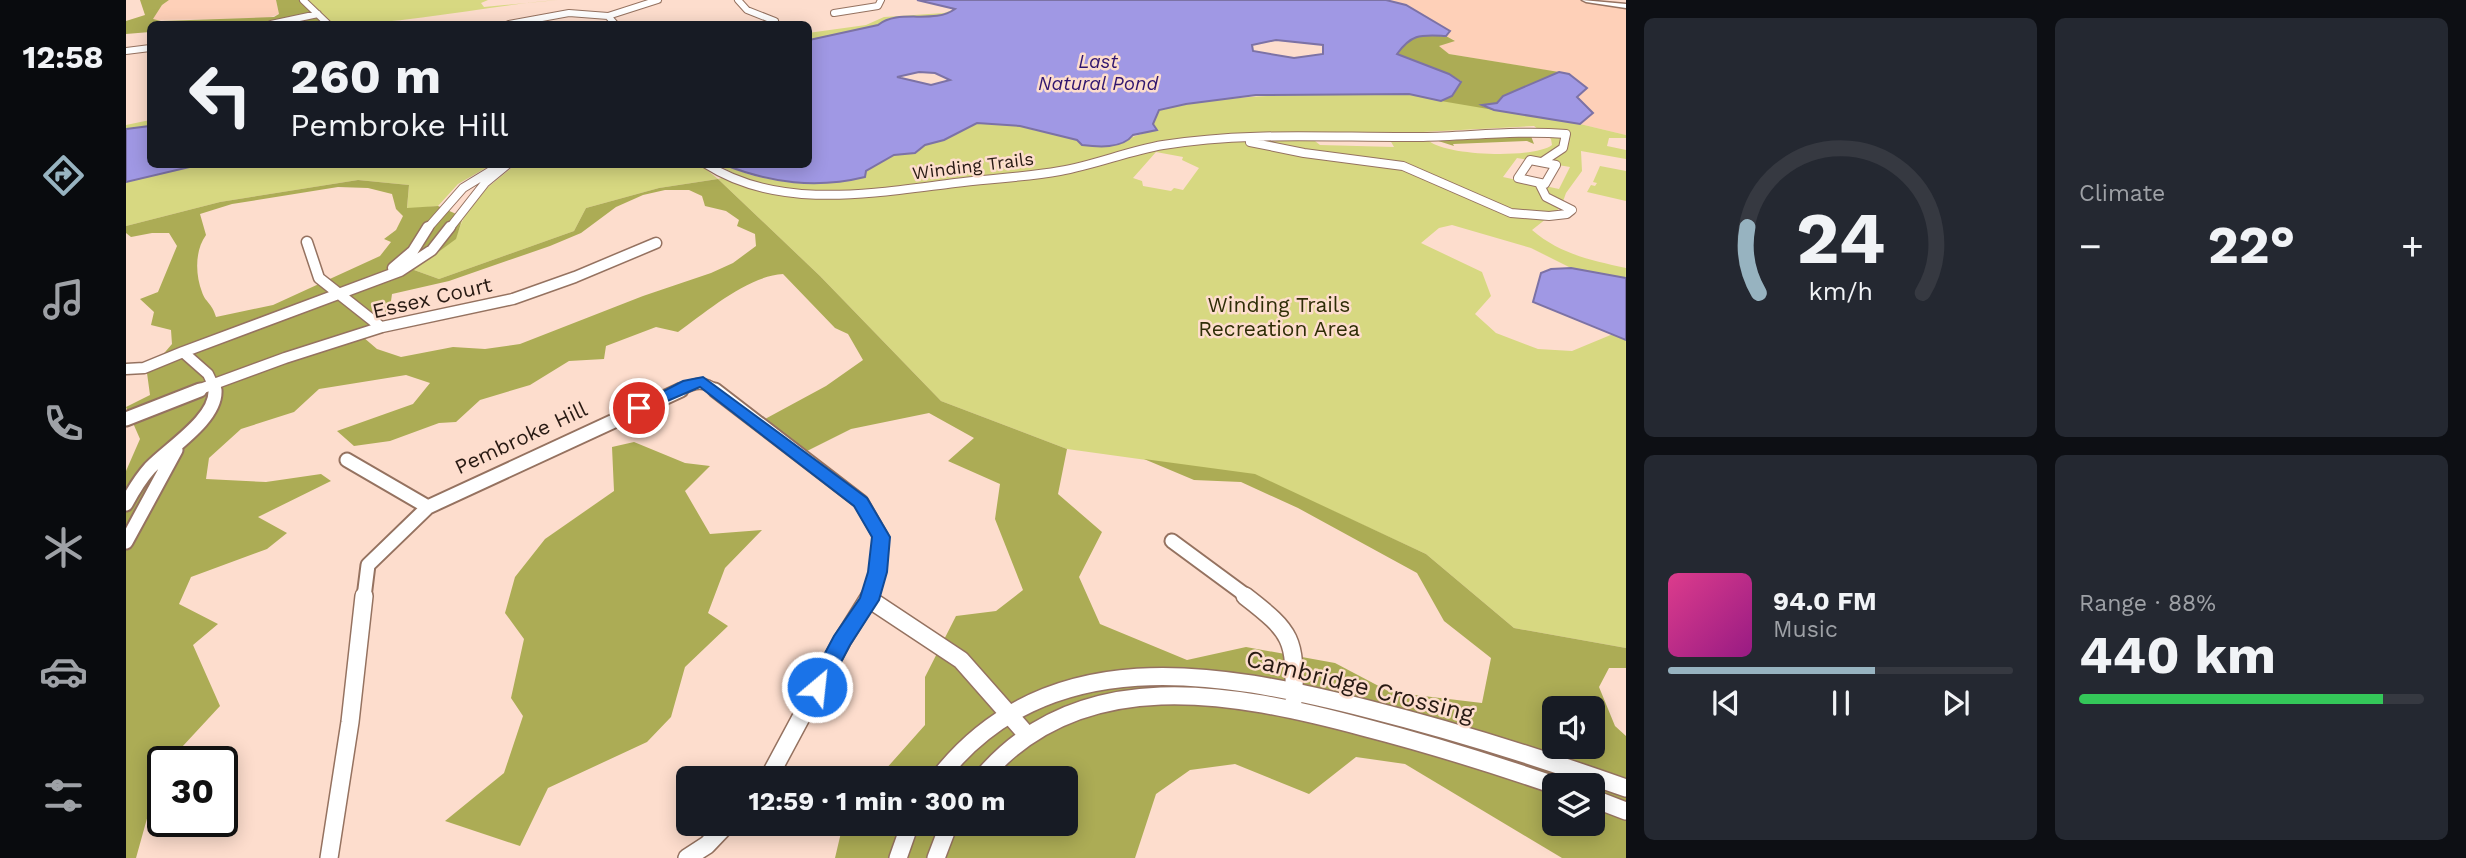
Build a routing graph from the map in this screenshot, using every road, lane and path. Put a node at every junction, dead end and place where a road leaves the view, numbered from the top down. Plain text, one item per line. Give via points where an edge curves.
1 (303, 0) edge
2 (658, 0) edge
3 (738, 0) edge
4 (881, 0) edge
5 (1586, 0) edge
6 (1626, 6) edge
7 (834, 12) dead end
8 (318, 14) junction
9 (608, 16) junction
10 (285, 21) edge
11 (325, 21) edge
12 (525, 21) edge
13 (612, 21) edge
14 (775, 21) edge
15 (147, 48) edge
16 (126, 51) edge
17 (1246, 139) junction
18 (1542, 162) junction
19 (495, 168) edge
20 (503, 168) edge
21 (712, 168) edge
22 (1539, 183) junction
23 (307, 242) dead end
24 (656, 243) dead end
25 (362, 285) junction
26 (340, 293) junction
27 (381, 327) junction
28 (183, 352) junction
29 (126, 369) edge
30 (214, 384) junction
31 (126, 419) edge
32 (182, 441) junction
33 (347, 460) dead end
34 (126, 503) edge
35 (428, 507) junction
36 (1172, 541) dead end
37 (126, 542) edge
38 (869, 600) junction
39 (1294, 690) junction
40 (1294, 709) junction
41 (1008, 713) junction
42 (1028, 736) junction
43 (775, 766) edge
44 (950, 766) edge
45 (992, 766) edge
46 (1542, 781) edge
47 (1626, 788) edge
48 (1605, 803) edge
49 (1626, 811) edge
50 (716, 836) edge
51 (906, 836) edge
52 (944, 836) edge
53 (329, 858) edge
54 (687, 858) edge
55 (898, 858) edge
56 (936, 858) edge

1 - 8 street
2 - 9 street
3 - 14 street via 747,10
4 - 7 street via 878,6
5 - 6 street
8 - 10 street
8 - 11 street
9 - 12 street via 569,13
9 - 13 street
15 - 16 street
17 - 18 street, Winding Trails via 1530,131 1566,134 1564,149
17 - 21 street, Winding Trails via 1156,146 1060,171 853,195 769,188
17 - 22 street, Winding Trails via 1304,153 1403,166 1511,213 1549,216 1572,210 1546,197
18 - 22 street via 1556,165 1545,184
18 - 22 street, Winding Trails via 1530,160 1518,178
19 - 25 street via 453,197 416,250
20 - 25 street via 485,183 432,250 400,271
23 - 26 street via 319,278
24 - 27 street, Essex Court via 548,288 489,306
25 - 26 street
26 - 27 street
26 - 28 street
27 - 30 street, Essex Court
28 - 29 street via 144,368
28 - 30 street
30 - 31 street, Essex Court
30 - 32 street via 216,394 209,410
32 - 34 street via 151,466
32 - 37 street
33 - 35 street
35 - 38 street, Pembroke Hill via 703,382 861,502 881,537 878,572
35 - 53 street, Pembroke Hill via 368,565
36 - 39 street via 1266,611 1290,636
38 - 41 street via 961,660
38 - 43 street, Pembroke Hill
39 - 40 street
39 - 41 street, Cambridge Crossing via 1220,678 1154,675 1096,683
39 - 47 street, Cambridge Crossing via 1417,720
40 - 42 street, Cambridge Crossing via 1200,695 1150,697 1081,711
40 - 46 street, Cambridge Crossing
41 - 42 street
41 - 44 street, Cambridge Crossing
42 - 45 street, Cambridge Crossing
48 - 49 street
50 - 54 street
51 - 55 street
52 - 56 street

